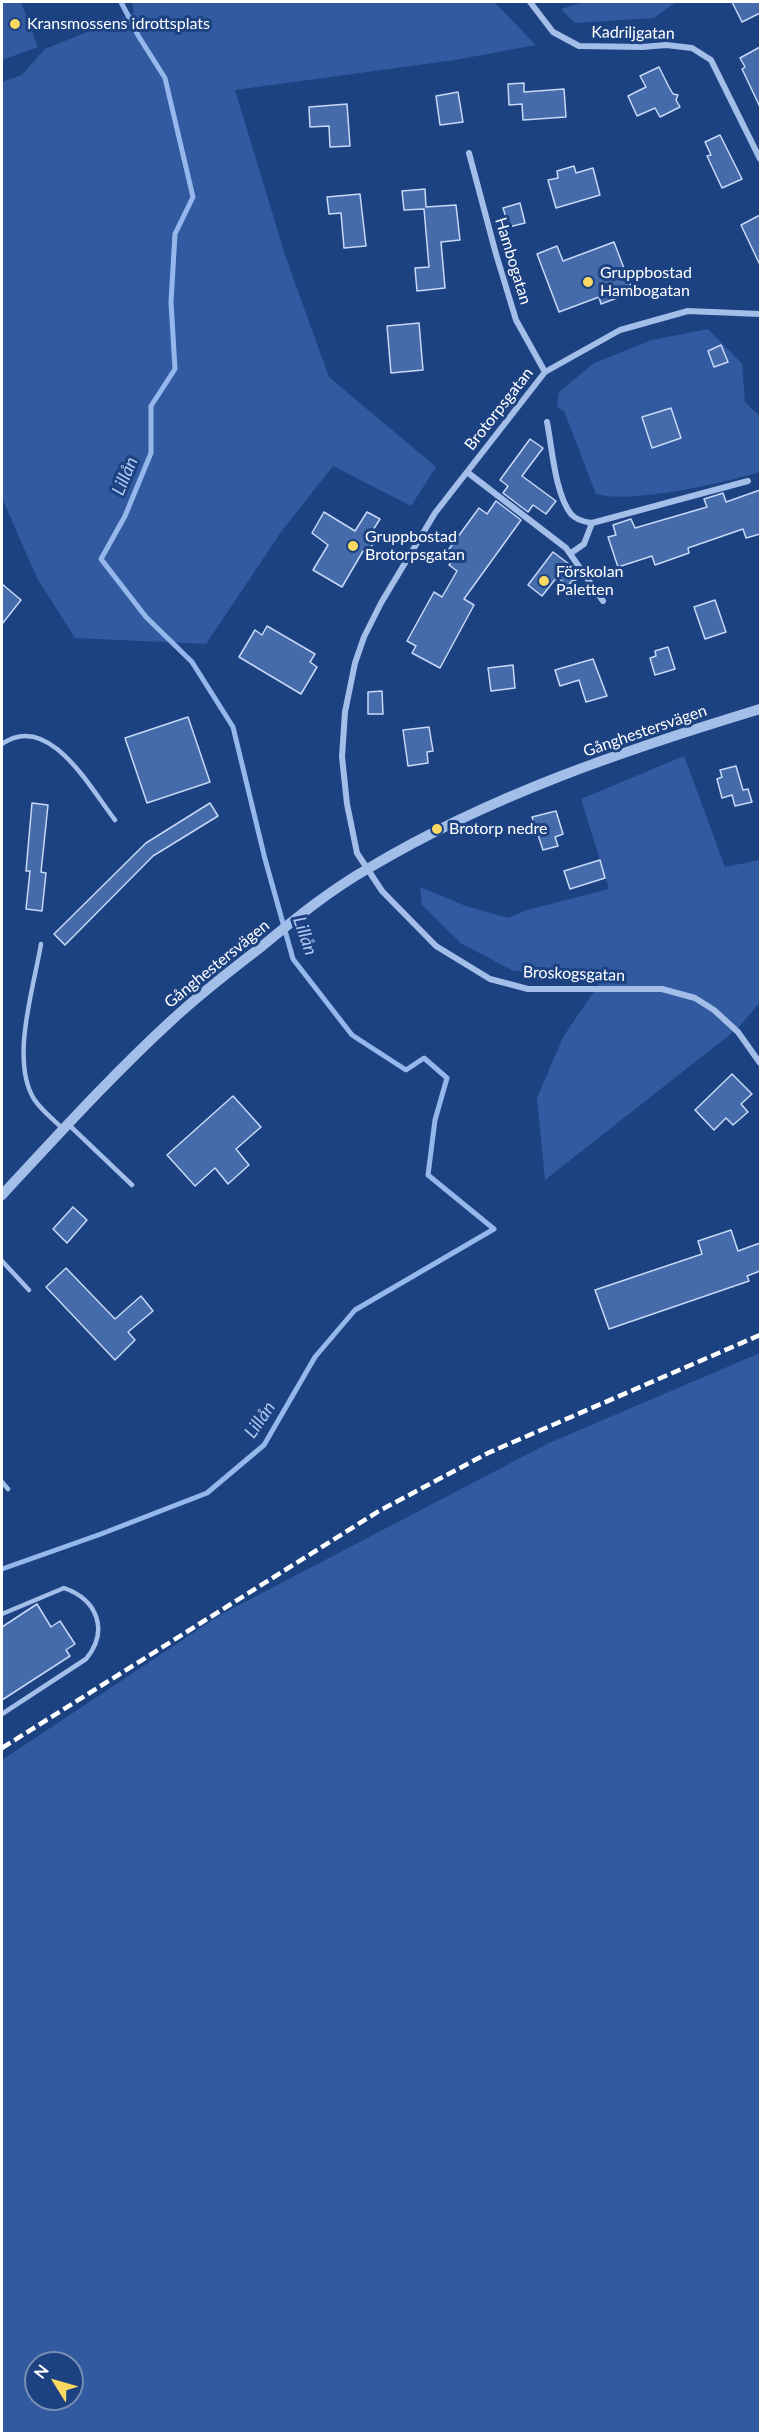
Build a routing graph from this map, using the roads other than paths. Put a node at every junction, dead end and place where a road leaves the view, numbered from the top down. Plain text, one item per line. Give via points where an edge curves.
1 (530, 2) edge
2 (469, 153) dead end
3 (760, 159) edge
4 (760, 314) edge
5 (545, 372) junction
6 (547, 422) dead end
7 (467, 472) junction
8 (748, 481) dead end
9 (592, 523) junction
10 (571, 553) junction
11 (603, 601) dead end
12 (760, 709) edge
13 (2, 744) edge
14 (115, 820) dead end
15 (367, 869) junction
16 (41, 944) dead end
17 (760, 1063) edge
18 (66, 1127) junction
19 (132, 1185) dead end
20 (2, 1195) edge
21 (2, 1262) edge
22 (29, 1290) dead end
23 (2, 1482) edge
24 (8, 1489) dead end
25 (2, 1614) edge
26 (2, 1714) edge

1 - 3 street, Kadriljgatan via 553,33 579,46 666,45 692,48 711,60
2 - 5 street, Hambogatan via 516,320
4 - 5 street, Brotorpsgatan via 688,311 620,330
5 - 7 street, Brotorpsgatan
6 - 9 street via 562,497 572,515
7 - 10 street, Brotorpsgatan
7 - 15 street, Brotorpsgatan via 435,513 381,603 355,663 345,712 342,758 352,838
8 - 9 street
9 - 10 street via 584,544
10 - 11 street, Brotorpsgatan
12 - 15 street, Gånghestersvägen via 660,739 534,785 438,829
13 - 14 lane via 17,735 30,735 52,744
15 - 17 street, Broskogsgatan via 401,913 436,946 490,979 528,989 662,989 695,998 738,1032
15 - 18 street, Gånghestersvägen via 302,914 173,1018
16 - 18 lane via 24,1037 25,1080 35,1101
18 - 19 lane
18 - 20 street, Gånghestersvägen
21 - 22 lane
23 - 24 lane
25 - 26 lane via 64,1588 77,1592 87,1602 100,1633 96,1648 86,1659

